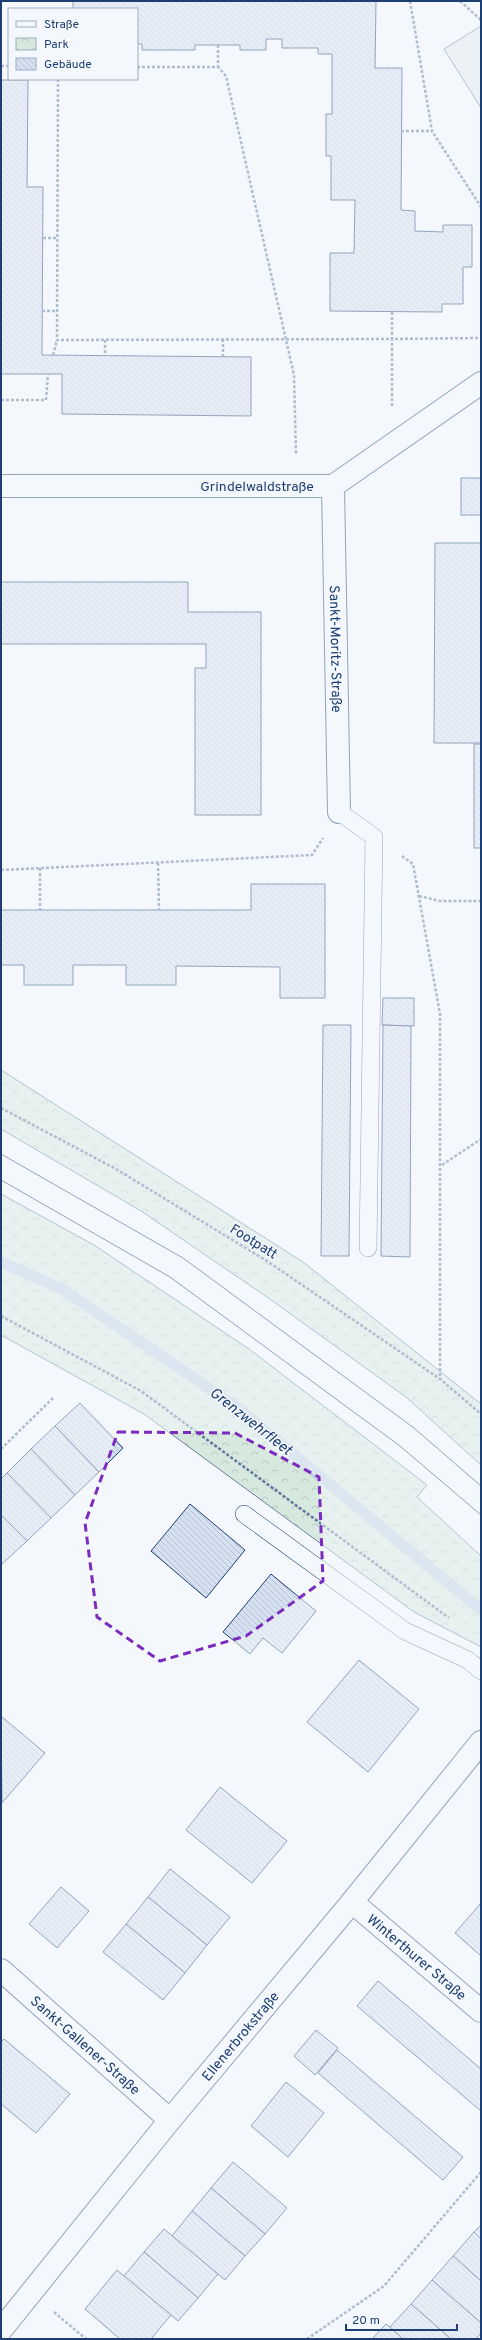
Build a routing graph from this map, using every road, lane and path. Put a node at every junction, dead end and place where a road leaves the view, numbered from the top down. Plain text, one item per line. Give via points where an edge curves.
1 (410, 1) edge
2 (460, 1) edge
3 (481, 20) edge
4 (218, 45) dead end
5 (138, 67) edge
6 (218, 67) junction
7 (58, 80) edge
8 (401, 131) dead end
9 (432, 131) junction
10 (481, 207) edge
11 (43, 238) dead end
12 (58, 238) junction
13 (42, 311) dead end
14 (57, 311) junction
15 (392, 312) dead end
16 (481, 338) edge
17 (223, 339) junction
18 (285, 339) junction
19 (392, 339) junction
20 (57, 340) junction
21 (105, 340) junction
22 (53, 356) dead end
23 (105, 356) dead end
24 (223, 356) dead end
25 (48, 374) dead end
26 (481, 383) edge
27 (1, 400) edge
28 (392, 445) junction
29 (1, 486) edge
30 (296, 486) junction
31 (333, 486) junction
32 (339, 812) junction
33 (374, 837) junction
34 (158, 863) junction
35 (40, 868) junction
36 (1, 870) edge
37 (419, 896) junction
38 (481, 901) edge
39 (40, 910) dead end
40 (159, 910) dead end
41 (1, 1108) edge
42 (481, 1138) edge
43 (442, 1165) junction
44 (368, 1248) dead end
45 (1, 1316) edge
46 (440, 1379) junction
47 (53, 1398) dead end
48 (481, 1414) edge
49 (1, 1449) edge
50 (244, 1514) dead end
51 (450, 1619) dead end
52 (481, 1671) edge
53 (481, 1742) edge
54 (352, 1902) junction
55 (1, 1970) edge
56 (481, 2011) edge
57 (170, 2120) junction
58 (481, 2172) edge
59 (31, 2293) junction
60 (1, 2330) edge
61 (86, 2339) edge
62 (307, 2339) edge

1 - 9 path
2 - 3 path
4 - 6 path
5 - 6 path
6 - 18 path via 226,76
7 - 12 path
8 - 9 path
9 - 10 path
11 - 12 path
12 - 14 path
13 - 14 path
14 - 20 path
15 - 19 path
16 - 19 path
17 - 18 path
17 - 21 path
17 - 24 path
18 - 19 path
18 - 30 path via 294,375
19 - 28 path
20 - 21 path
20 - 22 path
21 - 23 path
25 - 27 path via 46,400
26 - 28 street, Grindelwaldstraße
28 - 31 street, Grindelwaldstraße
29 - 30 street, Grindelwaldstraße
30 - 31 street, Grindelwaldstraße
31 - 32 street, Sankt-Moritz-Straße
32 - 33 lane
32 - 34 path via 312,855
33 - 37 path via 413,864
33 - 44 lane
34 - 35 path
34 - 40 path
35 - 36 path
35 - 39 path
37 - 38 path via 440,900
37 - 43 path via 440,1014
41 - 46 path, Footpatt via 116,1169 261,1257
42 - 43 path
43 - 46 path
45 - 51 path via 140,1391
46 - 48 path, Footpatt
47 - 49 path
50 - 52 lane via 405,1631 468,1660
53 - 54 street, Ellenerbrokstraße
54 - 56 street, Winterthurer Straße
54 - 57 street, Ellenerbrokstraße
55 - 57 street, Sankt-Gallener-Straße
57 - 59 street, Ellenerbrokstraße
58 - 62 path via 384,2286
59 - 60 street, Ellenerbrokstraße
59 - 61 path

